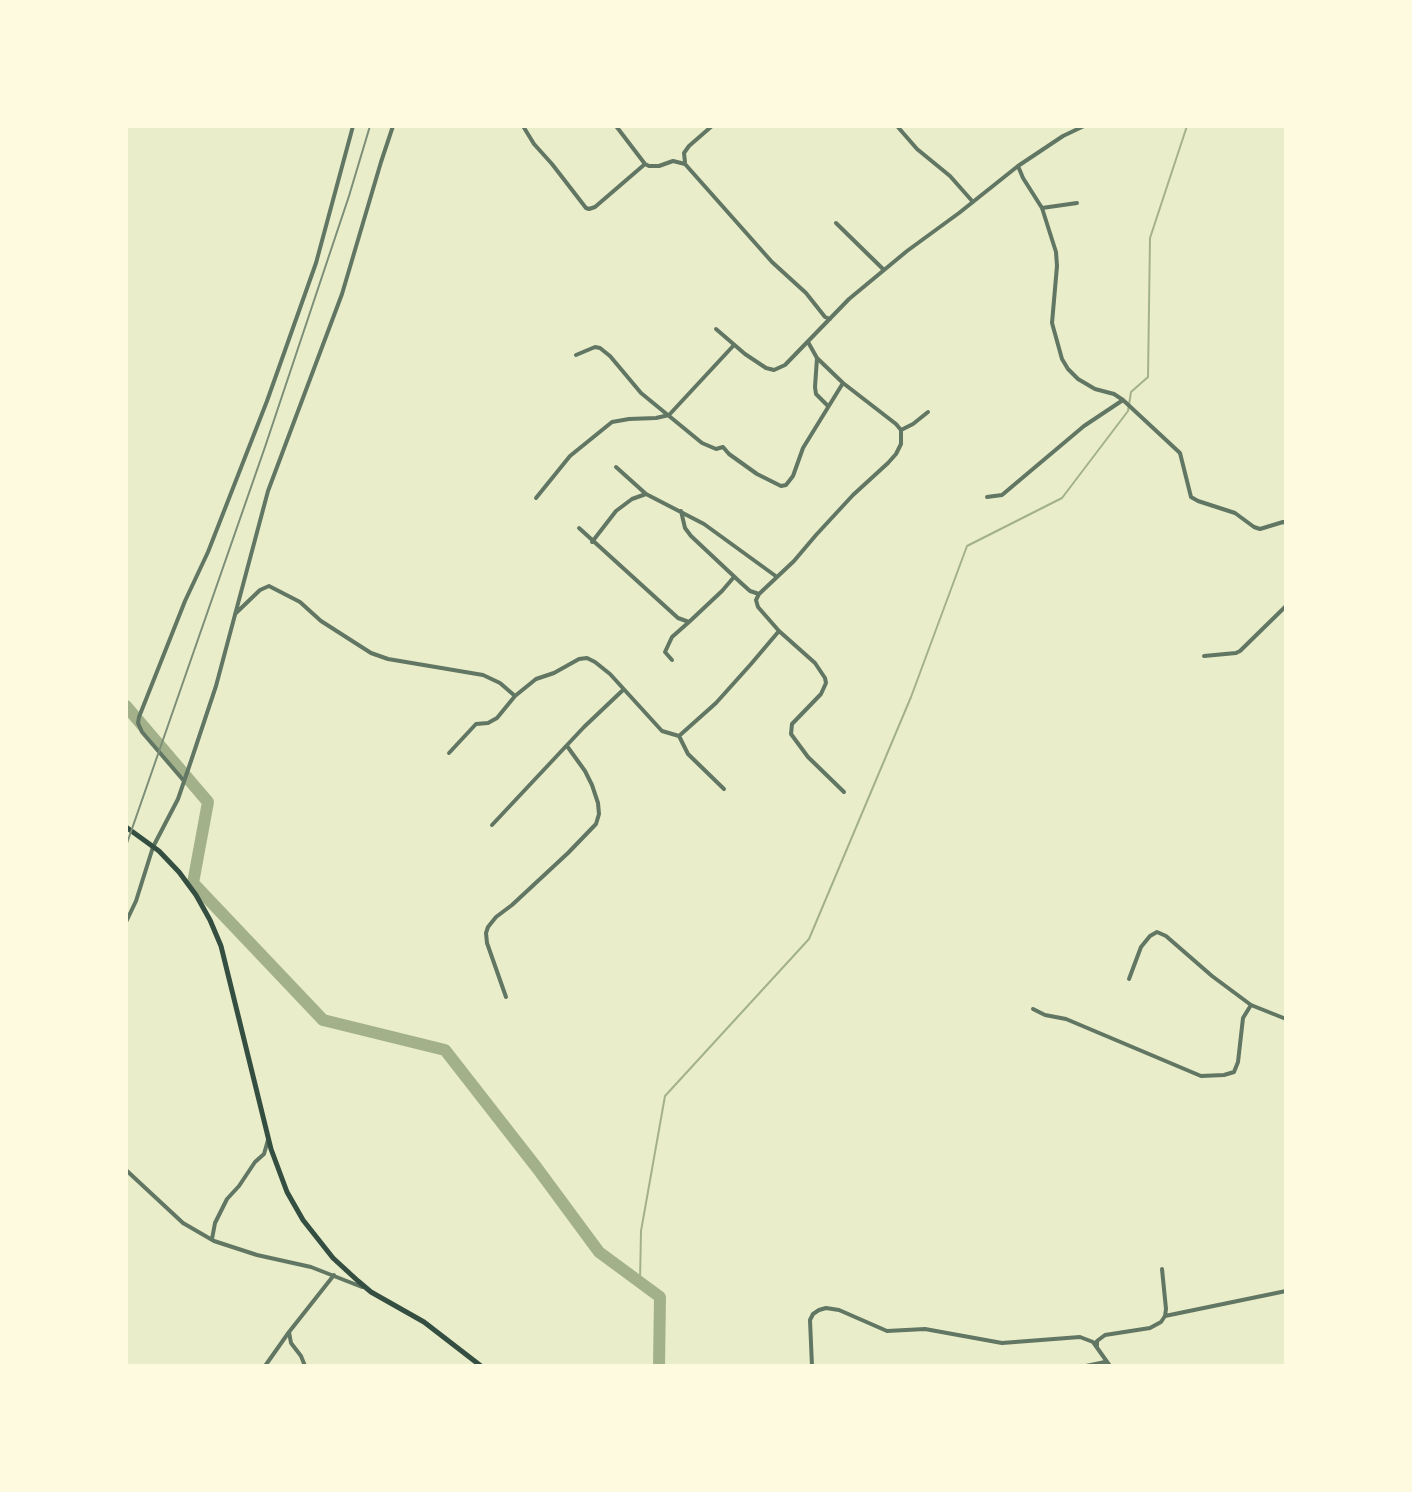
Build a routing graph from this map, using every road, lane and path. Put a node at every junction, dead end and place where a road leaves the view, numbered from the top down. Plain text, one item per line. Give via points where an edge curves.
1 (353, 126) edge
2 (393, 126) edge
3 (523, 126) edge
4 (616, 126) edge
5 (712, 126) edge
6 (897, 126) edge
7 (1084, 126) edge
8 (645, 164) junction
9 (685, 164) junction
10 (1018, 166) junction
11 (973, 202) junction
12 (1077, 203) dead end
13 (1042, 208) junction
14 (836, 223) dead end
15 (884, 270) junction
16 (830, 319) junction
17 (716, 329) dead end
18 (808, 342) junction
19 (734, 344) junction
20 (576, 355) dead end
21 (817, 358) junction
22 (843, 383) junction
23 (1123, 400) junction
24 (828, 406) junction
25 (928, 412) dead end
26 (669, 415) junction
27 (901, 430) junction
28 (616, 467) dead end
29 (646, 494) junction
30 (987, 497) dead end
31 (536, 498) dead end
32 (681, 511) junction
33 (1286, 523) edge
34 (579, 528) dead end
35 (592, 542) junction
36 (734, 577) junction
37 (778, 578) junction
38 (759, 594) junction
39 (1286, 606) edge
40 (234, 615) junction
41 (689, 622) junction
42 (779, 631) junction
43 (1204, 656) dead end
44 (672, 660) dead end
45 (623, 690) junction
46 (515, 696) junction
47 (679, 736) junction
48 (567, 746) junction
49 (449, 753) dead end
50 (184, 781) junction
51 (724, 789) dead end
52 (844, 792) dead end
53 (492, 825) dead end
54 (126, 827) edge
55 (153, 847) junction
56 (126, 922) edge
57 (1129, 979) dead end
58 (506, 997) dead end
59 (1251, 1005) junction
60 (1033, 1009) dead end
61 (1286, 1019) edge
62 (268, 1139) junction
63 (126, 1170) edge
64 (212, 1239) junction
65 (1162, 1269) dead end
66 (334, 1275) junction
67 (1286, 1291) edge
68 (371, 1292) junction
69 (1165, 1316) junction
70 (289, 1332) junction
71 (1097, 1346) junction
72 (1108, 1364) edge
73 (265, 1366) edge
74 (305, 1366) edge
75 (481, 1366) edge
76 (812, 1366) edge
77 (1086, 1366) edge

1 - 50 street via 316,263 267,401 139,717 142,732
2 - 40 street via 342,294 268,491
3 - 8 street via 589,209
4 - 8 street
5 - 9 street via 684,153
6 - 11 street
7 - 10 street
8 - 9 street
9 - 16 street
10 - 11 street
10 - 13 street
11 - 15 street
12 - 13 street
13 - 23 street via 1056,252 1052,323 1062,359 1078,379
14 - 15 street
15 - 16 street
16 - 18 street
17 - 19 street
18 - 19 street via 774,370
18 - 21 street
19 - 26 street
20 - 26 street via 600,348
21 - 22 street
21 - 24 street via 816,394
22 - 24 street
22 - 27 street
23 - 30 street via 1002,495
23 - 33 street via 1180,453 1191,497 1260,529
24 - 26 street via 793,476 781,486 723,447 702,443
25 - 27 street
26 - 31 street via 612,422 570,456
27 - 37 street via 896,454
28 - 29 street
29 - 32 street
29 - 35 street via 623,505
32 - 36 street via 691,536
32 - 37 street
34 - 35 street
35 - 41 street
36 - 38 street
36 - 41 street
37 - 38 street
38 - 42 street via 756,603
39 - 43 street via 1240,651
40 - 46 street via 269,586 371,653 483,675
40 - 50 street
41 - 44 street via 665,652
42 - 47 street via 716,703
42 - 52 street via 815,663 826,683 792,724 791,734
45 - 46 street via 587,658 536,679
45 - 47 street via 662,731
45 - 48 street
46 - 49 street via 497,718 476,724
47 - 51 street via 688,754
48 - 53 street
48 - 58 street via 592,785 599,814 568,853 488,927 487,943
50 - 55 street
54 - 55 main road
55 - 56 street
55 - 62 main road via 188,883 216,933
57 - 59 street via 1141,947 1157,932
59 - 60 street via 1243,1018 1234,1072 1201,1076
59 - 61 street
62 - 64 street via 264,1154 227,1199
62 - 68 main road via 303,1220 333,1258
63 - 64 street via 183,1223
64 - 66 street
65 - 69 street
66 - 68 street
66 - 70 street
67 - 69 street
68 - 75 main road via 424,1322
69 - 71 street via 1150,1328 1105,1335
70 - 73 street
70 - 74 street
71 - 72 street
71 - 76 street via 1080,1337 1002,1343 925,1329 887,1331 826,1308 810,1320
72 - 77 street

